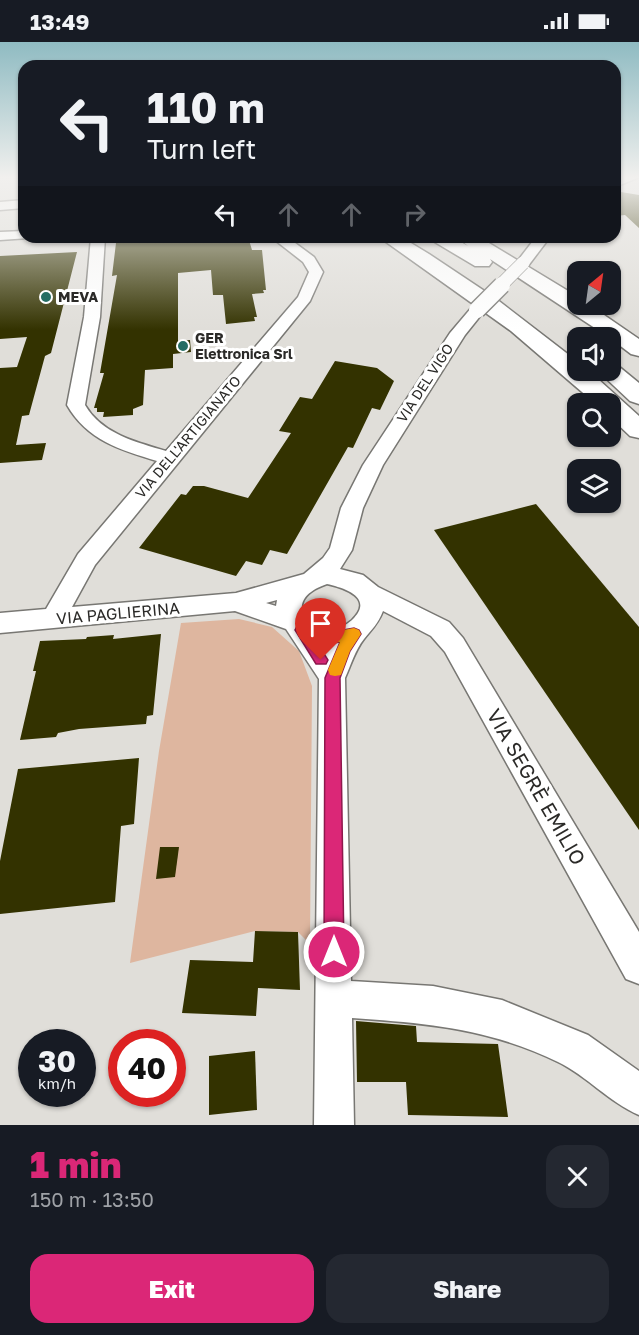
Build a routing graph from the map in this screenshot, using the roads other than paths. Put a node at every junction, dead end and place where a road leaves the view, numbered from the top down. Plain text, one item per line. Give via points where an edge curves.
1 (18, 235) edge
2 (0, 236) edge
3 (98, 243) edge
4 (286, 243) edge
5 (397, 243) edge
6 (427, 243) edge
7 (449, 243) edge
8 (476, 243) edge
9 (539, 243) edge
10 (528, 308) dead end
11 (577, 327) edge
12 (639, 350) edge
13 (621, 361) edge
14 (639, 375) edge
15 (621, 380) edge
16 (639, 396) edge
17 (639, 430) edge
18 (170, 459) junction
19 (341, 550) junction
20 (308, 581) junction
21 (366, 590) junction
22 (236, 602) junction
23 (421, 618) junction
24 (53, 619) junction
25 (0, 623) edge
26 (298, 626) junction
27 (362, 626) junction
28 (332, 678) junction
29 (639, 966) edge
30 (334, 998) junction
31 (639, 1095) edge
32 (334, 1125) edge

1 - 2 street
3 - 18 street via 92,317 76,405 80,415 96,430
4 - 18 street, VIA DELL'ARTIGIANATO via 309,260 316,272 315,279 304,298
5 - 17 highway via 511,320
6 - 10 highway
7 - 11 highway
8 - 12 highway via 535,278
9 - 19 street, VIA DEL VIGO, bridge via 458,333 373,465 352,508
13 - 14 highway
15 - 16 highway
18 - 24 street, VIA DELL'ARTIGIANATO via 86,560
19 - 20 street, VIA DEL VIGO via 331,564
19 - 21 street
20 - 21 street via 327,575 341,576
20 - 22 street, VIA PAGLIERINA
20 - 26 street via 293,592 289,602 289,612
21 - 23 street, VIA SEGRÈ EMILIO
21 - 27 street via 373,608
22 - 24 street, VIA PAGLIERINA
22 - 26 street, VIA PAGLIERINA
23 - 27 street
23 - 29 street, VIA SEGRÈ EMILIO via 440,628 454,645
24 - 25 street, VIA PAGLIERINA
26 - 27 street via 327,638
26 - 28 street
27 - 28 street via 344,649
28 - 30 street
30 - 31 street via 433,1005 502,1019 574,1049
30 - 32 street

